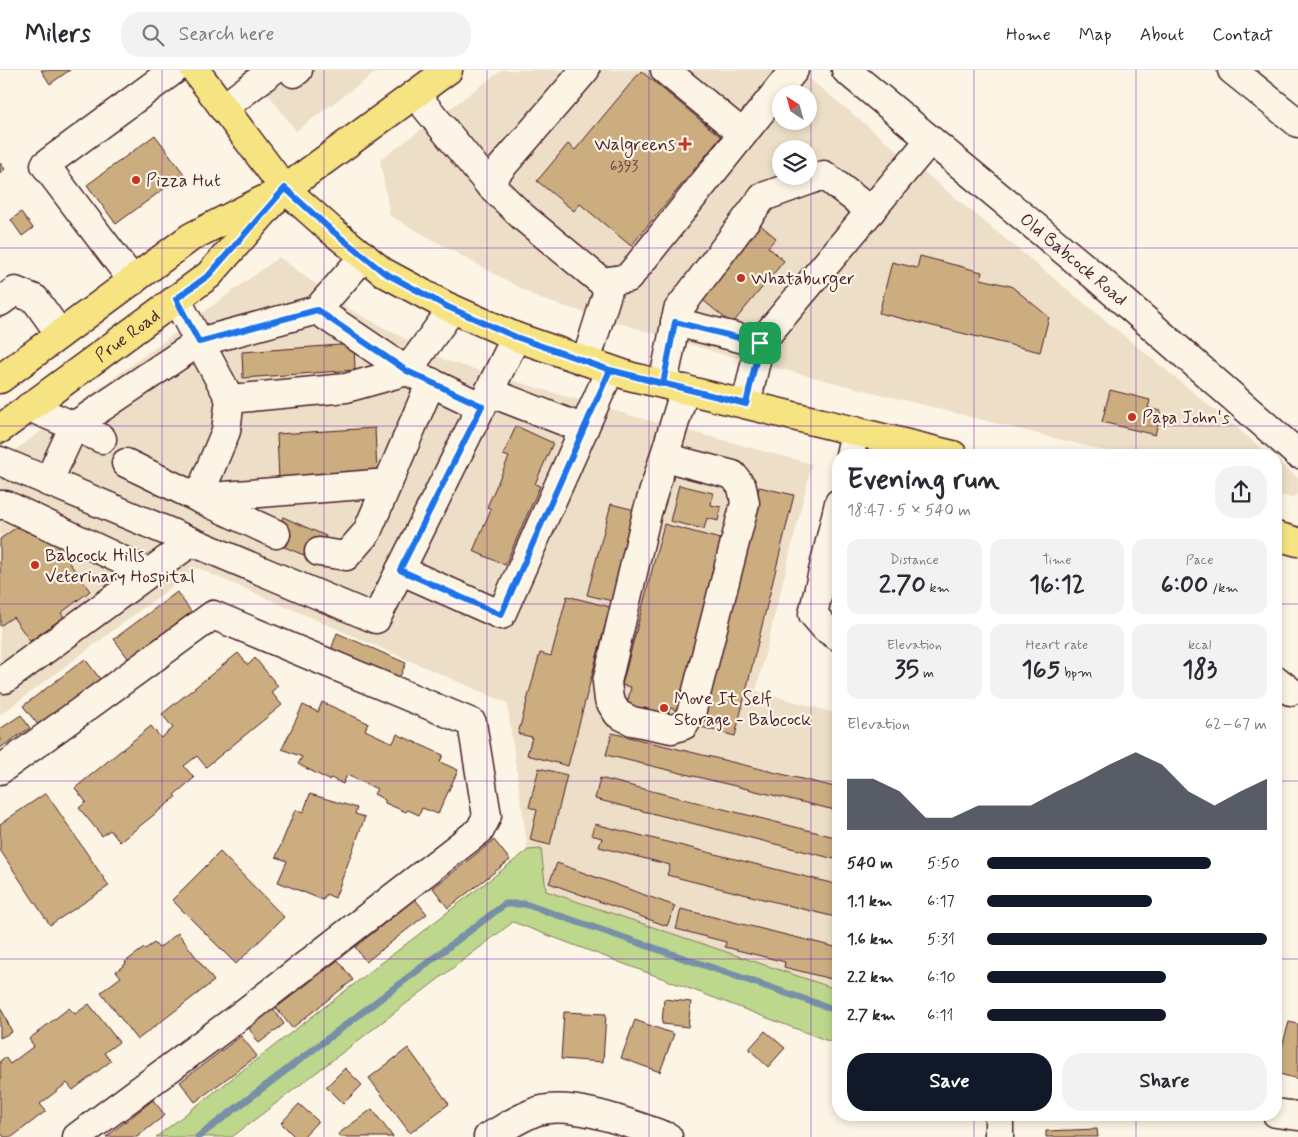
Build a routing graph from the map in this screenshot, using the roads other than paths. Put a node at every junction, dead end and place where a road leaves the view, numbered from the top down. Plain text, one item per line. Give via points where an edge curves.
1 (174, 70) edge
2 (195, 70) edge
3 (273, 70) edge
4 (292, 70) edge
5 (298, 70) edge
6 (585, 70) edge
7 (664, 70) edge
8 (794, 70) edge
9 (846, 70) edge
10 (1232, 70) edge
11 (430, 79) edge
12 (223, 108) junction
13 (1298, 123) edge
14 (743, 134) junction
15 (930, 140) junction
16 (488, 183) junction
17 (285, 188) junction
18 (871, 211) junction
19 (364, 256) junction
20 (133, 281) junction
21 (611, 281) junction
22 (176, 299) junction
23 (0, 302) edge
24 (452, 309) junction
25 (317, 310) junction
26 (675, 322) junction
27 (60, 334) junction
28 (516, 337) junction
29 (199, 342) junction
30 (760, 343) junction
31 (598, 365) junction
32 (419, 376) junction
33 (0, 379) edge
34 (674, 387) junction
35 (230, 398) junction
36 (485, 399) junction
37 (746, 404) junction
38 (29, 407) junction
39 (74, 426) junction
40 (0, 429) edge
41 (584, 429) junction
42 (102, 439) dead end
43 (852, 443) edge
44 (902, 449) edge
45 (1298, 454) edge
46 (664, 457) junction
47 (0, 461) edge
48 (126, 463) dead end
49 (48, 482) junction
50 (388, 483) junction
51 (198, 498) junction
52 (0, 505) edge
53 (832, 533) edge
54 (276, 534) dead end
55 (1282, 538) edge
56 (191, 542) junction
57 (1298, 542) edge
58 (319, 552) dead end
59 (400, 570) junction
60 (149, 573) junction
61 (832, 632) edge
62 (5, 678) dead end
63 (0, 770) edge
64 (1282, 1114) edge
65 (1298, 1116) edge
66 (999, 1121) edge
67 (78, 1137) edge
68 (488, 1137) edge
69 (668, 1137) edge
70 (999, 1137) edge

1 - 20 street via 45,165
2 - 12 main road
3 - 12 street
4 - 5 street via 294,73
6 - 16 street
7 - 14 street
8 - 14 street
9 - 15 street, Old Babcock Road
10 - 13 street
11 - 16 street
11 - 17 main road, Prue Road
12 - 17 main road
14 - 21 street via 628,278
15 - 18 street
15 - 45 street, Old Babcock Road via 1096,278
16 - 21 street via 602,282
17 - 19 main road
17 - 20 main road, Prue Road via 191,238
17 - 22 main road, Prue Road via 209,275
18 - 26 street via 824,175 763,197 678,310
18 - 30 street
19 - 24 main road via 383,272
19 - 25 street
20 - 27 main road, Prue Road
21 - 31 street
22 - 29 street
22 - 38 main road, Prue Road
23 - 27 street via 15,291 36,299
24 - 28 main road
24 - 32 street
25 - 29 street
25 - 32 street
26 - 30 street
26 - 34 street
27 - 33 main road, Prue Road
28 - 31 main road
28 - 36 street
29 - 35 street
29 - 39 street
30 - 37 street
31 - 34 main road
31 - 41 street
32 - 35 street via 346,388
32 - 36 street
32 - 50 street
34 - 37 main road
34 - 46 street
35 - 51 street via 226,431
36 - 41 street
36 - 59 street
37 - 43 main road
38 - 39 street
38 - 40 main road, Prue Road
39 - 42 street
39 - 49 street
41 - 59 street via 501,615
43 - 44 main road
46 - 46 street via 607,682 609,700 618,714 632,721 672,729 684,725 691,714 745,503 742,487 733,475
47 - 49 street
48 - 51 street
49 - 56 street
50 - 51 street
50 - 58 street via 367,532 346,556
51 - 54 street
52 - 60 street
53 - 61 street via 813,614
55 - 57 main road
56 - 59 street via 376,619
56 - 60 street
60 - 62 street
63 - 67 street via 213,615 472,723 487,816 480,830
64 - 65 street
66 - 70 street
68 - 69 street via 536,1111 560,1108 630,1123

